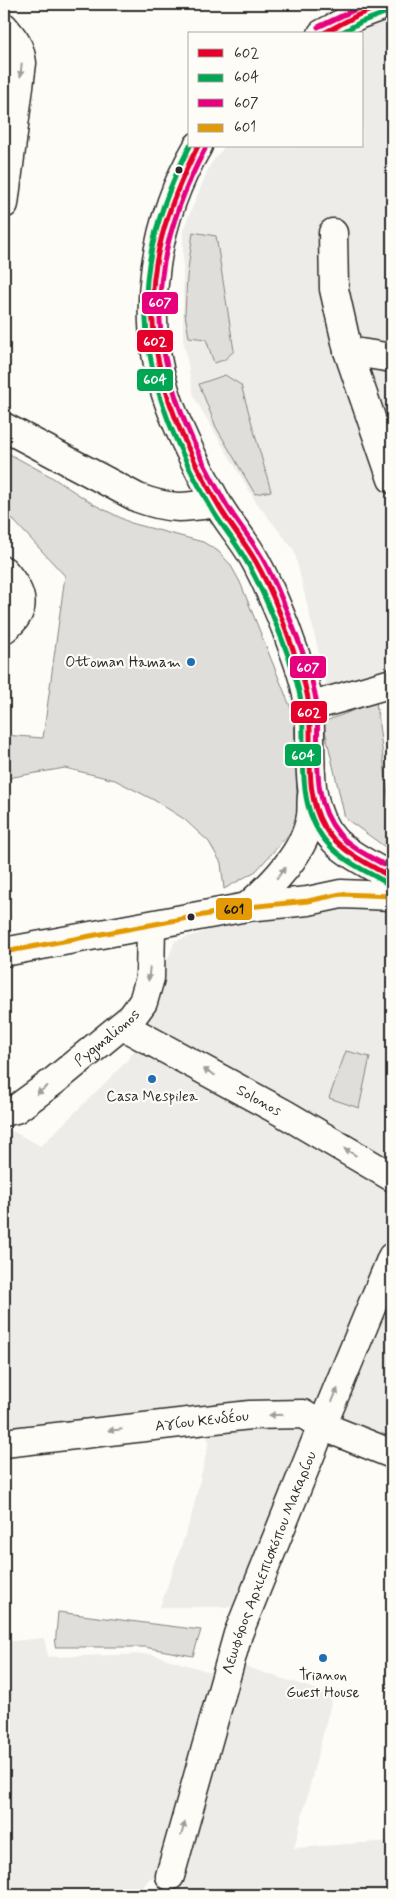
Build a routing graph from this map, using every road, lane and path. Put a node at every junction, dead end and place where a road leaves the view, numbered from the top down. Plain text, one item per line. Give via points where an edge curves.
1 (387, 4) edge
2 (4, 27) edge
3 (326, 32) edge
4 (197, 148) edge
5 (4, 204) edge
6 (332, 233) dead end
7 (348, 351) junction
8 (392, 358) edge
9 (4, 427) edge
10 (392, 479) edge
11 (216, 503) junction
12 (4, 571) edge
13 (4, 629) edge
14 (392, 683) edge
15 (308, 707) junction
16 (311, 785) junction
17 (392, 878) edge
18 (392, 896) edge
19 (247, 907) junction
20 (151, 926) junction
21 (4, 952) edge
22 (123, 1026) junction
23 (4, 1112) edge
24 (392, 1177) edge
25 (392, 1257) edge
26 (322, 1426) junction
27 (4, 1443) edge
28 (392, 1454) edge
29 (170, 1876) dead end

1 - 3 street
2 -> 5 street via 15,40 22,63
4 - 11 street via 166,213 156,270 155,327 166,394
6 - 7 street via 334,289
7 - 8 street
7 - 10 street
9 - 11 street via 138,498 179,508
11 - 15 street via 252,554 276,602 304,677
12 - 13 street via 13,582 21,606 15,621
14 - 15 street
15 - 16 street
16 - 17 street via 320,821 334,840
19 -> 16 street via 279,876 304,840 311,816
18 - 19 street via 341,894
19 - 20 street
20 - 21 street
20 -> 22 street, Pygmalionos via 150,978 143,1002
22 -> 23 street, Pygmalionos via 16,1109
24 -> 22 street, Solonos via 286,1114
26 -> 25 street, Λεωφόρος Αρχιεπισκόπου Μακαρίου
26 -> 27 street, Αγίου Κενδέου via 303,1414 250,1415
26 - 28 street, Αγίου Κενδέου
29 -> 26 street, Λεωφόρος Αρχιεπισκόπου Μακαρίου via 238,1634

